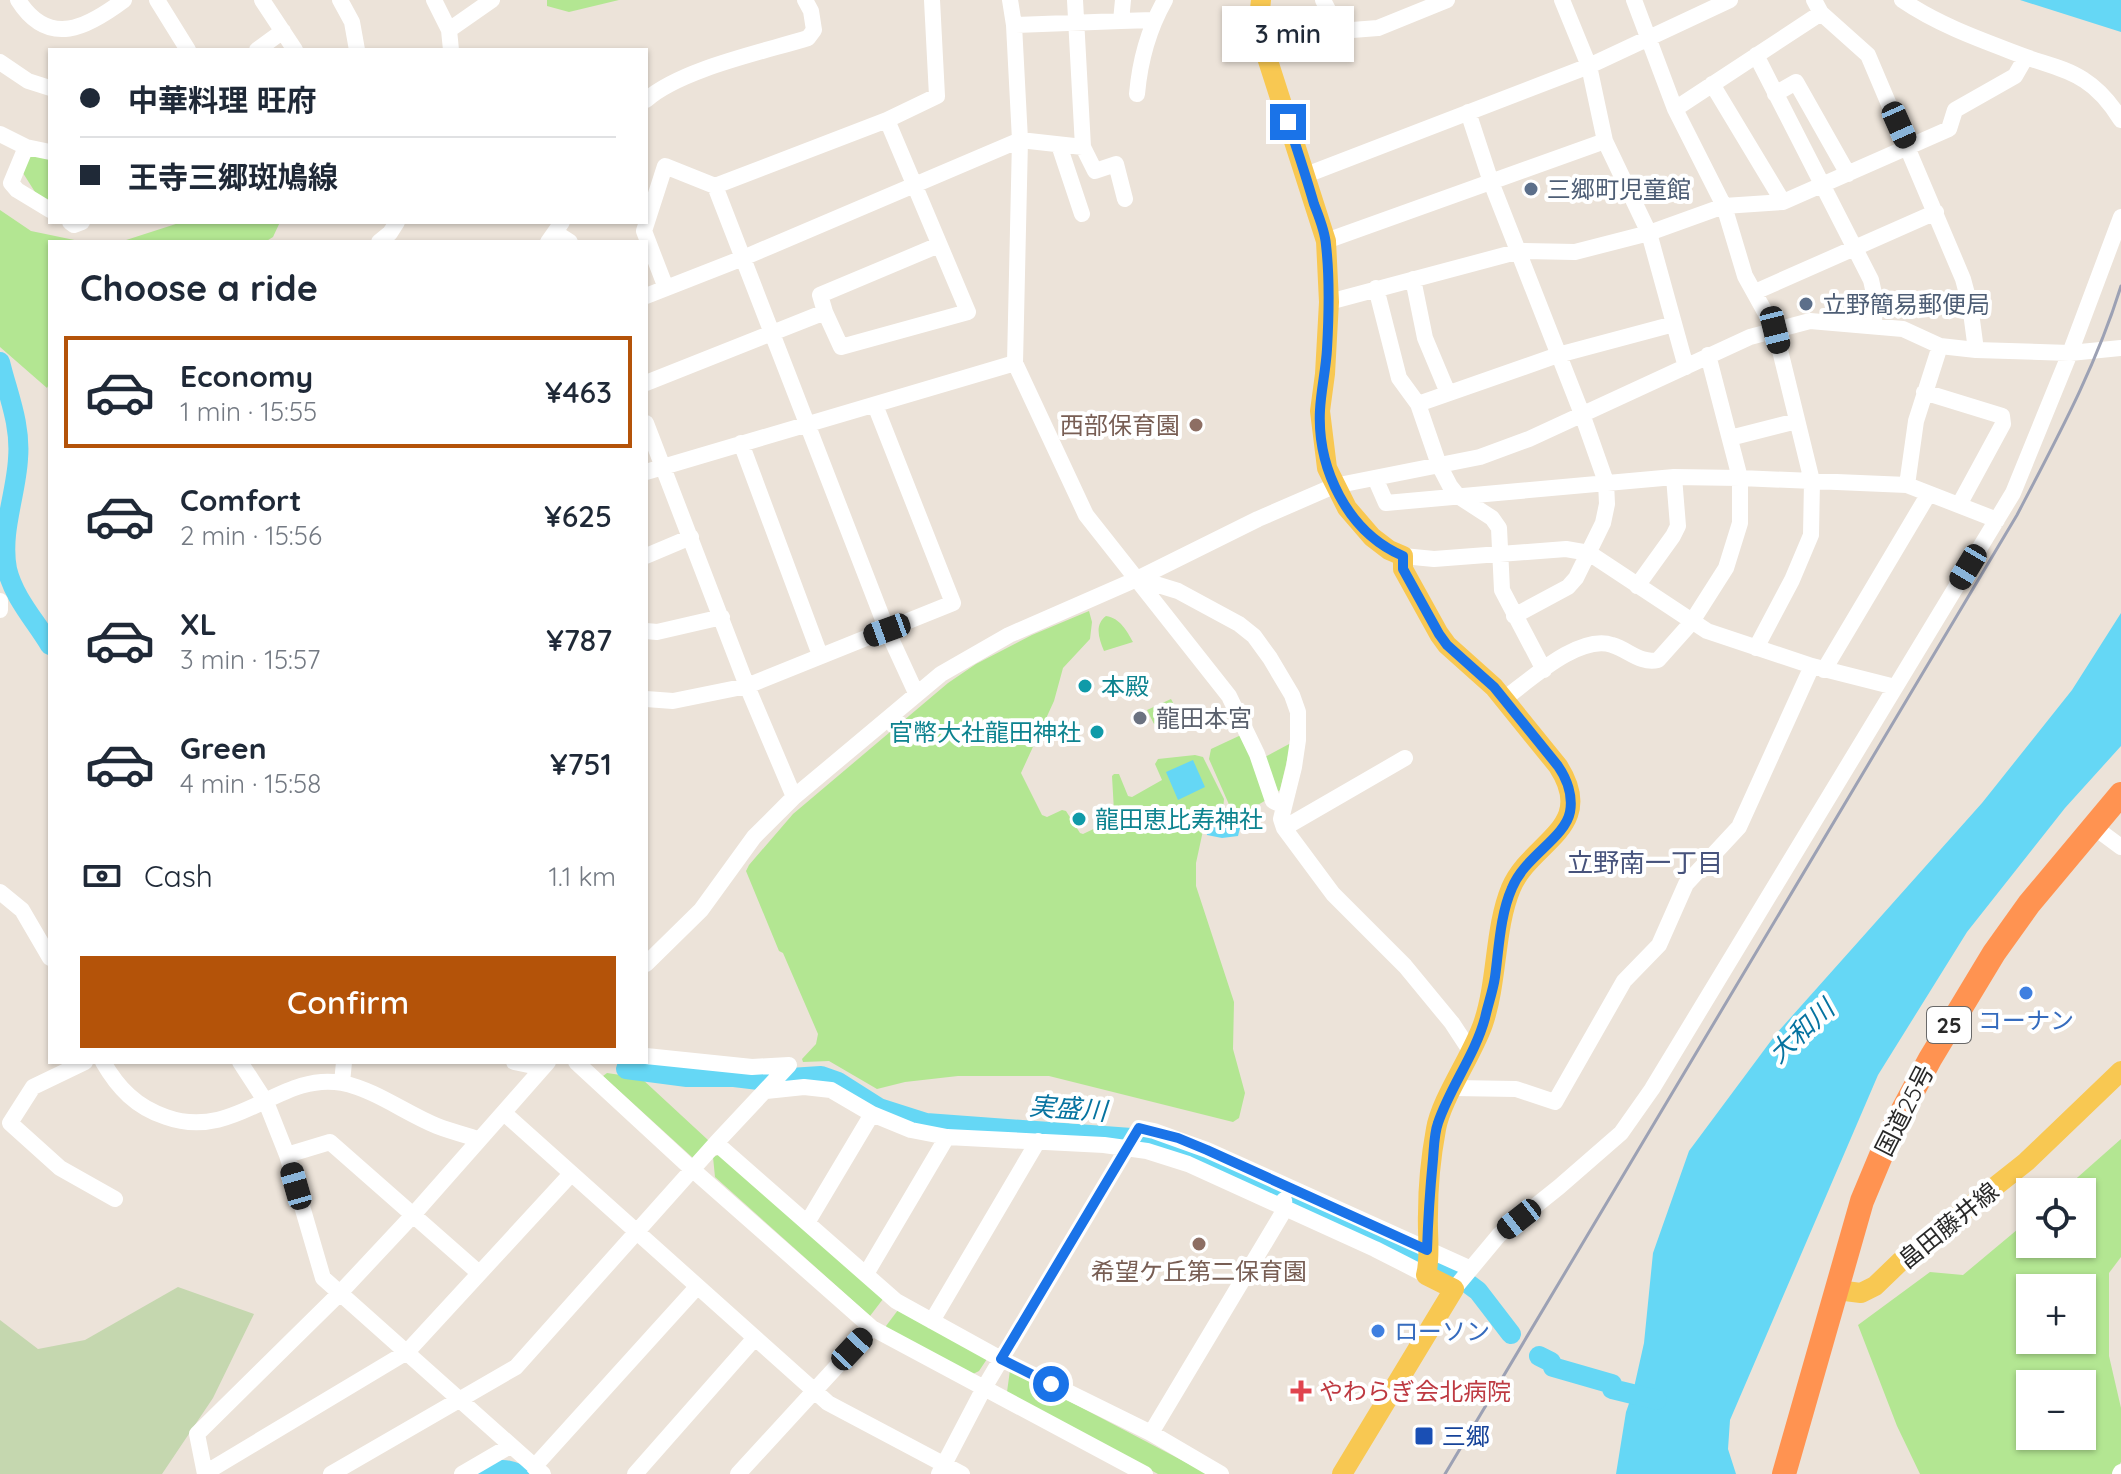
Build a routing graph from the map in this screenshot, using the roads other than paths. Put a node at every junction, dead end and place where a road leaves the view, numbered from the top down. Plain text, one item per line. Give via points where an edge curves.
1 (18, 0) edge
2 (124, 0) edge
3 (157, 0) edge
4 (262, 0) edge
5 (340, 0) edge
6 (434, 0) edge
7 (492, 0) edge
8 (805, 0) edge
9 (932, 0) edge
10 (1010, 0) edge
11 (1075, 0) edge
12 (1123, 0) edge
13 (1165, 0) edge
14 (1261, 0) edge
15 (1323, 0) edge
16 (1562, 0) edge
17 (1634, 0) edge
18 (1730, 0) edge
19 (1902, 0) edge
20 (1443, 1) edge
21 (105, 6) edge
22 (1818, 6) edge
23 (1153, 20) junction
24 (1121, 21) junction
25 (1077, 22) junction
26 (1014, 25) junction
27 (449, 30) junction
28 (283, 31) junction
29 (1648, 40) junction
30 (187, 48) edge
31 (260, 48) edge
32 (294, 48) edge
33 (357, 48) edge
34 (451, 48) edge
35 (1756, 55) junction
36 (2026, 57) junction
37 (0, 62) edge
38 (1589, 66) junction
39 (1712, 84) junction
40 (48, 87) edge
41 (1137, 94) dead end
42 (1775, 94) junction
43 (648, 98) edge
44 (1675, 109) junction
45 (1468, 112) junction
46 (887, 120) junction
47 (2121, 120) edge
48 (0, 134) edge
49 (1020, 140) junction
50 (1605, 141) junction
51 (1059, 145) junction
52 (26, 147) junction
53 (1083, 147) junction
54 (1909, 147) junction
55 (48, 152) edge
56 (1848, 174) junction
57 (1306, 175) junction
58 (1491, 182) junction
59 (913, 184) junction
60 (715, 186) junction
61 (1822, 186) junction
62 (1125, 199) dead end
63 (1783, 202) junction
64 (1724, 206) junction
65 (48, 209) edge
66 (1936, 212) junction
67 (1082, 214) dead end
68 (2121, 217) edge
69 (648, 219) edge
70 (396, 224) edge
71 (1649, 233) junction
72 (381, 240) edge
73 (648, 241) edge
74 (1326, 241) junction
75 (939, 245) junction
76 (1857, 249) junction
77 (1520, 251) junction
78 (743, 258) junction
79 (1413, 279) junction
80 (666, 288) junction
81 (1376, 288) junction
82 (1755, 292) junction
83 (648, 295) edge
84 (1329, 302) junction
85 (825, 312) junction
86 (1674, 324) junction
87 (1874, 325) junction
88 (1775, 330) junction
89 (772, 332) junction
90 (1940, 346) junction
91 (2121, 348) edge
92 (1976, 350) junction
93 (2070, 353) junction
94 (1558, 355) junction
95 (1708, 355) junction
96 (1015, 363) junction
97 (1686, 367) junction
98 (648, 382) edge
99 (1924, 392) junction
100 (1448, 393) junction
101 (1418, 404) junction
102 (875, 405) junction
103 (1582, 414) junction
104 (1797, 421) junction
105 (808, 424) junction
106 (648, 428) edge
107 (1730, 438) junction
108 (741, 443) junction
109 (662, 465) junction
110 (1439, 465) junction
111 (648, 471) edge
112 (1674, 477) junction
113 (1375, 478) junction
114 (1740, 478) junction
115 (1812, 481) junction
116 (1606, 482) junction
117 (1907, 485) junction
118 (1334, 486) junction
119 (1928, 495) junction
120 (1458, 496) junction
121 (1959, 505) junction
122 (1997, 520) junction
123 (691, 537) junction
124 (1501, 553) junction
125 (1589, 553) junction
126 (648, 555) edge
127 (1403, 556) junction
128 (1137, 579) junction
129 (1637, 586) junction
130 (0, 601) edge
131 (0, 610) edge
132 (1514, 616) junction
133 (722, 617) junction
134 (1691, 623) junction
135 (887, 630) junction
136 (648, 631) edge
137 (1756, 648) junction
138 (820, 655) junction
139 (1818, 668) junction
140 (1544, 670) junction
141 (747, 686) junction
142 (1895, 687) junction
143 (916, 693) junction
144 (648, 699) edge
145 (1504, 699) junction
146 (1405, 758) dead end
147 (2121, 794) edge
148 (794, 797) junction
149 (1284, 806) junction
150 (2094, 827) junction
151 (1284, 828) junction
152 (2121, 847) edge
153 (0, 892) edge
154 (48, 955) edge
155 (648, 962) edge
156 (1471, 1052) junction
157 (648, 1056) edge
158 (81, 1064) edge
159 (104, 1064) edge
160 (241, 1064) edge
161 (344, 1064) edge
162 (578, 1064) edge
163 (546, 1065) edge
164 (2121, 1071) edge
165 (342, 1083) junction
166 (769, 1088) junction
167 (1454, 1088) junction
168 (266, 1102) junction
169 (504, 1113) junction
170 (872, 1114) junction
171 (947, 1137) junction
172 (478, 1139) junction
173 (1133, 1140) junction
174 (1038, 1141) junction
175 (716, 1143) junction
176 (287, 1155) junction
177 (693, 1170) junction
178 (571, 1174) junction
179 (115, 1199) dead end
180 (1285, 1200) junction
181 (413, 1215) junction
182 (807, 1223) junction
183 (638, 1232) junction
184 (1427, 1261) junction
185 (479, 1273) junction
186 (866, 1274) junction
187 (1462, 1279) junction
188 (697, 1287) junction
189 (1837, 1290) junction
190 (339, 1294) junction
191 (932, 1321) junction
192 (872, 1328) junction
193 (754, 1339) junction
194 (407, 1352) junction
195 (1001, 1359) junction
196 (984, 1388) junction
197 (814, 1391) junction
198 (459, 1399) junction
199 (1151, 1433) junction
200 (510, 1446) junction
201 (941, 1469) edge
202 (538, 1470) edge
203 (205, 1473) edge
204 (331, 1474) edge
205 (462, 1474) edge
206 (635, 1474) edge
207 (738, 1474) edge
208 (962, 1474) edge
209 (1145, 1474) edge
210 (1221, 1474) edge
211 (1342, 1474) edge
212 (1784, 1474) edge

1 - 21 street via 26,13 51,29 88,24
2 - 21 street
3 - 30 street
4 - 28 street
5 - 33 street via 352,22
6 - 27 street
7 - 27 street
8 - 43 street via 814,30 808,38 702,71
9 - 46 street via 937,96
10 - 26 street
11 - 25 street
12 - 24 street
13 - 23 street
14 - 57 main road via 1262,42
15 - 20 street via 1339,31 1378,28
16 - 38 street
17 - 29 street
18 - 29 street
19 - 36 street
22 - 35 street
22 - 54 street via 1868,55
23 - 24 street
23 - 41 street via 1139,65
24 - 25 street
25 - 26 street
25 - 53 street
26 - 49 street
27 - 34 street
28 - 31 street
28 - 32 street
29 - 38 street
29 - 44 street
35 - 39 street
35 - 42 street
36 - 47 street via 2083,80 2099,91
36 - 54 street via 2015,76 1955,110 1949,129
37 - 40 street
38 - 45 street
38 - 50 street
39 - 44 street
39 - 63 street
42 - 56 street via 1796,82
42 - 61 street
44 - 64 street
45 - 57 street
45 - 58 street
46 - 59 street
46 - 60 street
48 - 52 street
49 - 51 street
49 - 59 street
49 - 96 street
50 - 58 street
50 - 71 street
51 - 53 street
51 - 67 street
52 - 55 street
52 - 65 street via 11,183
53 - 62 street via 1095,171 1116,164
54 - 56 street
54 - 66 street
56 - 61 street
57 - 74 main road
58 - 74 street
58 - 77 street
59 - 75 street
59 - 78 street
60 - 69 street via 665,166
60 - 78 street
61 - 63 street
61 - 76 street
63 - 64 street
64 - 71 street
64 - 82 street
66 - 76 street
66 - 92 street via 1963,279
68 - 93 street
70 - 72 street
71 - 77 street via 1575,252
71 - 86 street
73 - 80 street
74 - 84 main road
75 - 85 street via 820,295
75 - 85 street via 968,312 841,347
76 - 82 street
76 - 87 street via 1871,280
77 - 79 street
77 - 94 street
78 - 80 street
78 - 89 street
79 - 81 street
79 - 100 street via 1425,338
80 - 83 street
81 - 84 street
81 - 101 street via 1399,378
82 - 88 street
84 - 118 main road via 1320,411
85 - 89 street
86 - 94 street
86 - 97 street
87 - 88 street via 1810,321
87 - 90 street via 1903,329
88 - 95 street
88 - 104 street
89 - 98 street
89 - 105 street
90 - 92 street
90 - 99 street
91 - 93 street
92 - 93 street
93 - 122 street
94 - 100 street
94 - 103 street
95 - 97 street
95 - 107 street
96 - 102 street
96 - 128 street via 1086,515
97 - 103 street
99 - 117 street
99 - 121 street via 2002,416 2003,424
100 - 101 street
101 - 110 street
102 - 105 street
102 - 135 street via 953,603
103 - 110 street via 1480,457
103 - 116 street
104 - 107 street
104 - 115 street
105 - 108 street
105 - 135 street
106 - 109 street
107 - 114 street
108 - 109 street
108 - 138 street
109 - 111 street
109 - 123 street
110 - 113 street
110 - 120 street
112 - 114 street
112 - 116 street
112 - 129 street via 1678,526
113 - 118 street
113 - 120 street via 1386,503
114 - 115 street
114 - 134 street via 1740,523 1726,568
115 - 117 street
115 - 137 street via 1811,535
116 - 120 street
116 - 125 street via 1603,523
117 - 119 street
118 - 127 main road via 1372,537
118 - 128 street
119 - 121 street
119 - 139 street
120 - 124 street via 1492,518 1499,528
121 - 122 street
122 - 142 street
123 - 126 street
123 - 133 street
124 - 125 street
124 - 127 street
124 - 132 street via 1502,590
125 - 129 street
125 - 132 street via 1568,587
127 - 145 main road via 1403,569 1439,634
128 - 143 street via 1009,635
128 - 149 street via 1229,696 1273,801
128 - 149 street via 1178,591 1239,624 1270,658 1298,712 1294,767
129 - 134 street
130 - 131 street
132 - 140 street
133 - 136 street
133 - 141 street
134 - 137 street
134 - 140 street via 1658,660 1643,661 1595,642
135 - 138 street
135 - 143 street
137 - 139 street
138 - 141 street
139 - 142 street
139 - 167 street via 1739,827 1686,884 1659,945 1624,981 1555,1102 1516,1089
140 - 145 street
141 - 144 street via 673,701
141 - 148 street
142 - 187 street via 1621,1133 1499,1235
143 - 148 street
145 - 156 main road via 1565,776 1570,811 1566,823 1534,855 1510,890 1494,982
146 - 151 street
147 - 150 highway, 国道25号 / 25
148 - 155 street via 754,837 701,910
149 - 151 street
150 - 152 street
150 - 189 highway, 国道25号 / 25 via 1994,953 1913,1088 1867,1187
151 - 156 street via 1333,894 1405,966
153 - 154 street via 22,910
156 - 167 main road
157 - 166 street via 752,1067 789,1065
158 - 179 street via 33,1087 10,1123 60,1168
159 - 168 street via 121,1089 148,1111 181,1123 218,1121
160 - 168 street
161 - 165 street
162 - 177 street
163 - 169 street
164 - 189 main road, 畠田藤井線 via 2026,1162 1869,1291
165 - 168 street via 301,1086
165 - 172 street
166 - 170 street via 831,1090
166 - 175 street
167 - 184 main road via 1436,1126
168 - 176 street
169 - 172 street
169 - 178 street
170 - 171 street
170 - 182 street
171 - 174 street
171 - 186 street
172 - 181 street
173 - 174 street
173 - 180 street via 1178,1138 1207,1150
173 - 195 street
174 - 191 street
175 - 177 street
175 - 182 street
176 - 181 street via 330,1142
176 - 190 street via 323,1278
177 - 183 street
177 - 192 street
178 - 183 street
178 - 185 street
180 - 184 street
180 - 184 street via 1375,1249
180 - 199 street
181 - 185 street
181 - 190 street
182 - 186 street
183 - 188 street
183 - 198 street via 516,1367
184 - 187 main road
185 - 194 street
186 - 191 street via 896,1301
187 - 211 main road
188 - 193 street
188 - 202 street
189 - 212 highway, 国道25号 / 25
190 - 194 street
190 - 203 street via 197,1434
191 - 195 street
192 - 196 street
192 - 197 street
193 - 197 street
193 - 206 street
194 - 198 street
194 - 203 street
195 - 196 street
195 - 199 street
196 - 201 street
196 - 209 street
197 - 201 street
197 - 207 street
198 - 200 street
198 - 204 street
199 - 210 street
200 - 202 street
200 - 205 street
201 - 208 street

